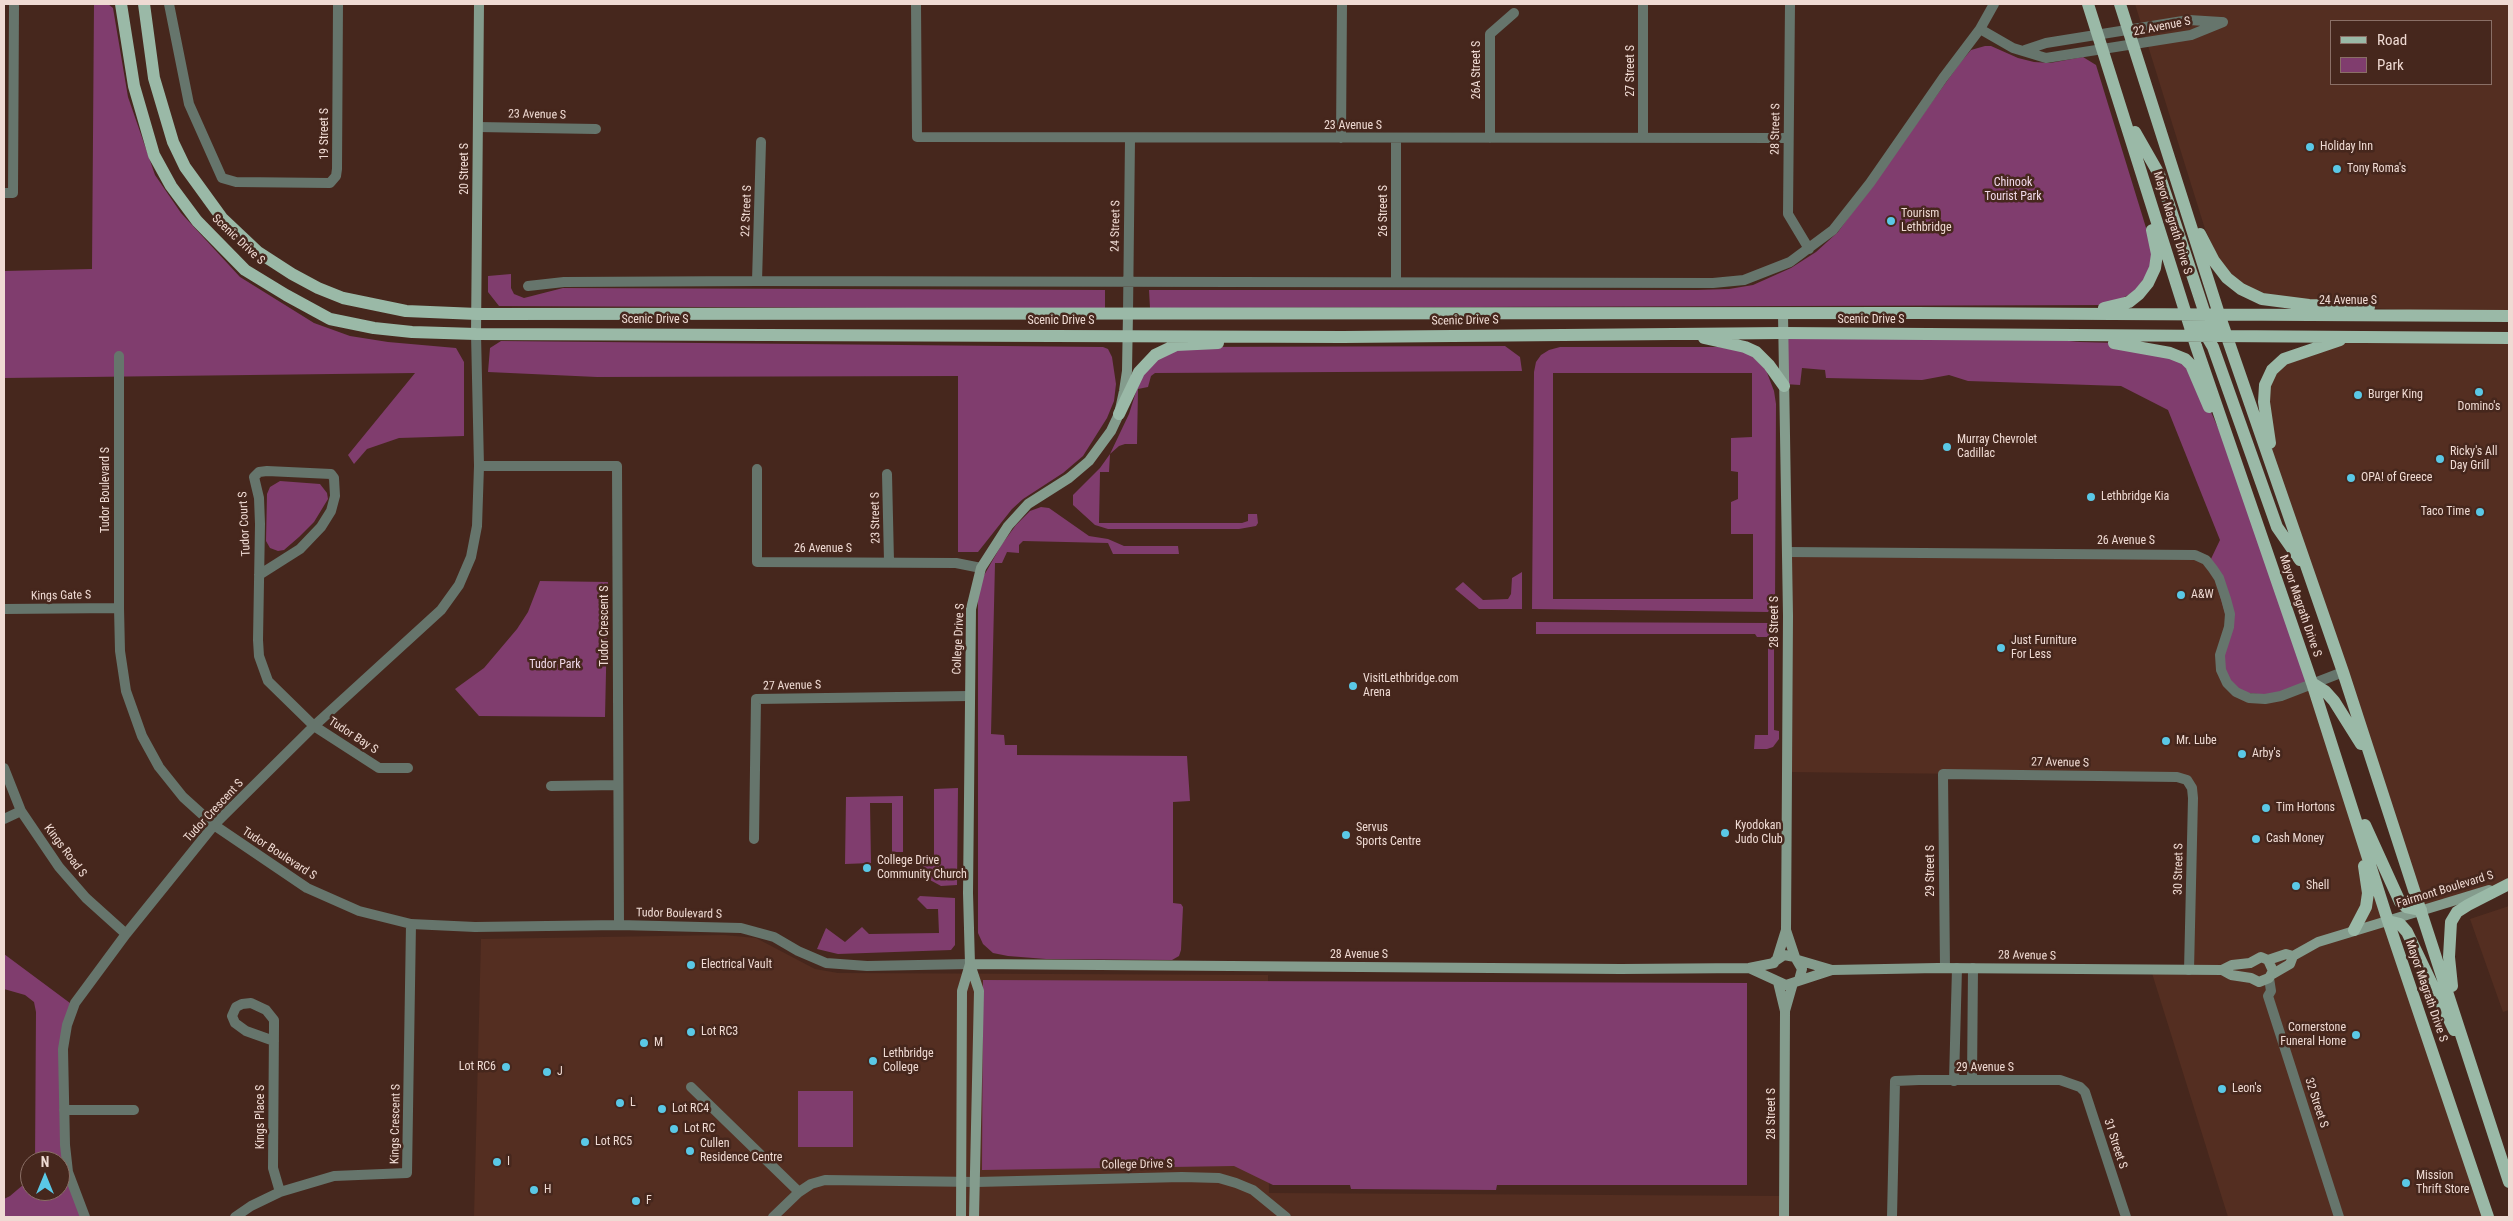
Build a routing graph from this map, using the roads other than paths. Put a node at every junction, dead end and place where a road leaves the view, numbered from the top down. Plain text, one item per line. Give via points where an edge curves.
1 (121, 4) edge
2 (144, 4) edge
3 (170, 4) edge
4 (338, 4) edge
5 (479, 4) edge
6 (916, 4) edge
7 (1342, 4) edge
8 (1643, 4) edge
9 (1790, 4) edge
10 (1994, 4) edge
11 (2088, 4) edge
12 (2120, 4) edge
13 (12, 6) edge
14 (1514, 13) dead end
15 (1980, 28) junction
16 (2128, 30) junction
17 (2098, 35) junction
18 (2134, 45) junction
19 (2102, 49) junction
20 (2025, 50) junction
21 (2123, 112) junction
22 (478, 127) junction
23 (596, 129) dead end
24 (2162, 135) junction
25 (2131, 137) junction
26 (1341, 138) junction
27 (1490, 138) junction
28 (1643, 138) junction
29 (1788, 138) junction
30 (1130, 139) junction
31 (1396, 139) junction
32 (761, 142) dead end
33 (4, 193) edge
34 (1809, 249) junction
35 (757, 281) junction
36 (1128, 282) junction
37 (1396, 282) junction
38 (528, 286) dead end
39 (1128, 313) junction
40 (477, 314) junction
41 (1783, 314) junction
42 (2060, 314) junction
43 (2186, 314) junction
44 (2204, 314) junction
45 (2219, 314) junction
46 (2488, 316) junction
47 (2509, 316) edge
48 (1783, 333) junction
49 (476, 334) junction
50 (1688, 334) junction
51 (1127, 335) junction
52 (2007, 335) junction
53 (1342, 336) junction
54 (2193, 336) junction
55 (2207, 336) junction
56 (2227, 336) junction
57 (2351, 337) junction
58 (2509, 338) edge
59 (119, 356) dead end
60 (1784, 386) junction
61 (1119, 414) junction
62 (479, 466) junction
63 (757, 469) dead end
64 (2274, 472) junction
65 (887, 474) dead end
66 (2241, 479) junction
67 (1787, 552) junction
68 (889, 561) junction
69 (981, 568) junction
70 (2309, 574) junction
71 (259, 576) junction
72 (119, 608) junction
73 (4, 609) edge
74 (2343, 672) junction
75 (2312, 684) junction
76 (969, 696) junction
77 (314, 726) junction
78 (2372, 762) junction
79 (4, 768) edge
80 (408, 768) dead end
81 (2341, 773) junction
82 (1943, 774) joint
83 (2177, 777) joint
84 (618, 785) junction
85 (551, 786) dead end
86 (21, 811) junction
87 (4, 819) edge
88 (2357, 824) junction
89 (214, 825) junction
90 (754, 838) dead end
91 (2509, 884) edge
92 (2421, 910) junction
93 (2388, 921) junction
94 (411, 924) junction
95 (619, 925) junction
96 (1786, 930) junction
97 (2354, 930) junction
98 (126, 934) junction
99 (2293, 956) junction
100 (1797, 958) junction
101 (2268, 960) junction
102 (1776, 961) junction
103 (2250, 962) junction
104 (970, 964) junction
105 (1749, 968) junction
106 (1945, 968) junction
107 (1957, 968) junction
108 (1973, 968) junction
109 (1832, 970) junction
110 (2189, 970) junction
111 (2222, 970) junction
112 (2270, 976) junction
113 (1776, 980) junction
114 (2255, 980) junction
115 (1796, 982) junction
116 (2268, 996) junction
117 (2454, 1008) junction
118 (1785, 1011) junction
119 (274, 1041) junction
120 (2475, 1073) junction
121 (1954, 1080) junction
122 (1972, 1080) junction
123 (2074, 1084) joint
124 (691, 1087) dead end
125 (64, 1110) junction
126 (134, 1110) dead end
127 (962, 1181) junction
128 (976, 1182) junction
129 (2509, 1182) edge
130 (280, 1192) junction
131 (799, 1192) junction
132 (85, 1217) edge
133 (235, 1217) edge
134 (773, 1217) edge
135 (961, 1217) edge
136 (974, 1217) edge
137 (1286, 1217) edge
138 (1784, 1217) edge
139 (1892, 1217) edge
140 (2126, 1217) edge
141 (2340, 1217) edge
142 (2488, 1217) edge

1 - 49 main road, Scenic Drive S via 134,86 154,155 171,186 197,221 245,270 330,319 412,332
2 - 40 main road, Scenic Drive S via 154,78 173,142 185,167 222,218 258,252 292,274 343,298 406,311
3 - 4 street, 19 Street S via 189,104 222,178 236,182 330,183 336,176
5 - 22 street, 20 Street S
6 - 30 street, 23 Avenue S via 916,137
7 - 26 street
8 - 28 street, 27 Street S
9 - 29 street, 28 Street S
10 - 15 street
11 - 17 main road, Mayor Magrath Drive S
12 - 16 main road, Mayor Magrath Drive S
13 - 33 street via 13,193
14 - 27 street, 26A Street S via 1490,34
15 - 20 street, 22 Avenue S via 2013,48
15 - 34 street via 1870,183 1833,230
16 - 17 street, 22 Avenue S
16 - 18 main road, Mayor Magrath Drive S
16 - 18 street, 22 Avenue S via 2190,20 2223,22 2191,35
17 - 19 main road, Mayor Magrath Drive S
17 - 20 street, 22 Avenue S via 2046,43
18 - 19 street, 22 Avenue S
18 - 24 main road, Mayor Magrath Drive S
19 - 20 street, 22 Avenue S via 2046,58
19 - 21 main road, Mayor Magrath Drive S
21 - 25 main road, Mayor Magrath Drive S
21 - 44 main road via 2159,174
22 - 23 street, 23 Avenue S
22 - 40 street, 20 Street S
24 - 45 main road, Mayor Magrath Drive S
24 - 46 main road via 2202,240 2227,278 2241,289 2262,299 2286,303
25 - 42 main road via 2134,165 2155,240 2155,268 2139,294 2129,302 2115,307
25 - 43 main road, Mayor Magrath Drive S
26 - 30 street, 23 Avenue S
26 - 31 street, 23 Avenue S
27 - 28 street, 23 Avenue S
27 - 31 street, 23 Avenue S
28 - 29 street, 23 Avenue S
29 - 34 street, 28 Street S via 1788,214
30 - 36 street, 24 Street S
31 - 37 street, 26 Street S
32 - 35 street, 22 Street S
34 - 37 street via 1767,272 1744,280 1713,283
35 - 36 street
35 - 38 street via 564,282
36 - 37 street
36 - 39 street, 24 Street S
39 - 40 main road, Scenic Drive S
39 - 41 main road, Scenic Drive S
39 - 51 street, College Drive S
40 - 49 street, 20 Street S
41 - 42 main road, Scenic Drive S
41 - 48 street, 28 Street S
42 - 43 main road, Scenic Drive S
43 - 44 main road, 24 Avenue S
43 - 54 main road, Mayor Magrath Drive S
43 - 55 main road via 2198,320
44 - 45 main road, 24 Avenue S
44 - 56 main road via 2215,329
45 - 46 main road, 24 Avenue S
45 - 56 main road, Mayor Magrath Drive S
46 - 47 main road, 24 Avenue S
48 - 50 main road, Scenic Drive S
48 - 52 main road, Scenic Drive S
48 - 60 street, 28 Street S
49 - 51 main road, Scenic Drive S
49 - 62 street, Tudor Crescent S
50 - 53 main road, Scenic Drive S
50 - 60 main road via 1751,350 1769,365
51 - 53 main road, Scenic Drive S
51 - 61 street, College Drive S via 1127,371
52 - 54 main road, Scenic Drive S
52 - 66 main road via 2131,344 2185,359 2191,365
53 - 61 main road via 1164,349 1146,362
54 - 55 main road
54 - 66 main road, Mayor Magrath Drive S
55 - 56 main road
55 - 70 main road via 2277,527
56 - 57 main road
56 - 64 main road, Mayor Magrath Drive S
57 - 58 main road
57 - 64 main road via 2284,359 2272,370 2264,402
59 - 72 street, Tudor Boulevard S
60 - 67 street, 28 Street S
61 - 69 street, College Drive S via 1090,460 1069,478 1028,504 1008,526
62 - 77 street, Tudor Crescent S via 477,526 471,557 460,585 441,610
62 - 84 street, Tudor Crescent S via 617,466
63 - 68 street, 26 Avenue S via 757,562
64 - 70 main road, Mayor Magrath Drive S
65 - 68 street, 23 Street S
66 - 75 main road, Mayor Magrath Drive S
67 - 75 street, 26 Avenue S via 2196,555 2206,560 2219,578 2228,606 2229,627 2220,655 2221,670 2228,684 2249,698 2265,699
67 - 96 street, 28 Street S
68 - 69 street, 26 Avenue S via 956,563
69 - 76 street, College Drive S via 971,609
70 - 74 main road, Mayor Magrath Drive S
71 - 71 street, Tudor Court S via 300,549 321,527 331,511 335,496 331,474 267,470 256,474 260,524
71 - 77 street, Tudor Court S via 258,640 264,671 275,689
72 - 73 street, Kings Gate S
72 - 89 street, Tudor Boulevard S via 120,651 126,691 142,736 171,783
74 - 75 street, 26 Avenue S
74 - 78 main road, Mayor Magrath Drive S
75 - 78 main road via 2334,701
75 - 81 main road, Mayor Magrath Drive S
76 - 90 street, 27 Avenue S via 756,699
76 - 104 street, College Drive S
77 - 80 street, Tudor Bay S via 379,768
77 - 89 street, Tudor Crescent S
78 - 92 main road, Mayor Magrath Drive S
79 - 86 street, Kings Road S
81 - 88 main road, Mayor Magrath Drive S
81 - 92 main road via 2400,902 2406,907
82 - 83 street, 27 Avenue S
82 - 106 street, 29 Street S
83 - 110 street, 30 Street S via 2187,780 2193,798
84 - 85 street
84 - 95 street, Tudor Crescent S
86 - 87 street
86 - 98 street, Kings Road S via 59,867 86,898
88 - 93 main road, Mayor Magrath Drive S
88 - 97 main road via 2368,893 2366,907
89 - 94 street, Tudor Boulevard S via 306,888 358,911
89 - 98 street, Tudor Crescent S
91 - 92 street, Fairmont Boulevard S
91 - 117 main road via 2457,912 2450,922 2449,957
92 - 93 street, Fairmont Boulevard S
92 - 117 main road, Mayor Magrath Drive S
93 - 97 street, 28 Avenue S
93 - 120 main road via 2400,924 2407,932
93 - 142 main road, Mayor Magrath Drive S
94 - 95 street, Tudor Boulevard S via 475,927
94 - 130 street, Kings Crescent S via 407,1173 334,1176
95 - 104 street, Tudor Boulevard S via 741,928 774,937 826,963 846,966
96 - 100 street
96 - 102 street
97 - 99 street, 28 Avenue S via 2318,942
98 - 125 street, Tudor Crescent S via 75,1003 66,1025
99 - 101 street, 28 Avenue S via 2286,954
99 - 112 street, 28 Avenue S via 2290,964
100 - 102 street via 1784,955
100 - 109 street
100 - 115 street via 1802,969
101 - 103 street, 28 Avenue S via 2261,957
101 - 112 street via 2272,967
102 - 105 street
102 - 113 street via 1772,969
103 - 111 street, 28 Avenue S
103 - 114 street via 2248,970
104 - 105 street, 28 Avenue S
104 - 127 street, College Drive S via 962,991
104 - 128 street, College Drive S via 979,991
105 - 113 street
106 - 107 street, 28 Avenue S
106 - 109 street, 28 Avenue S
107 - 108 street, 28 Avenue S
107 - 121 street
108 - 110 street, 28 Avenue S
108 - 122 street
109 - 115 street
110 - 111 street, 28 Avenue S
111 - 114 street, 28 Avenue S
112 - 114 street, 28 Avenue S
112 - 116 street, 32 Street S via 2271,992
113 - 115 street via 1786,985
113 - 118 street
114 - 116 street, 32 Street S
115 - 118 street
116 - 141 street, 32 Street S
117 - 120 main road, Mayor Magrath Drive S
118 - 138 street, 28 Street S
119 - 119 street, Kings Place S via 274,1023 270,1014 251,1003 236,1007 232,1016 235,1023 246,1031
119 - 130 street, Kings Place S via 273,1168
120 - 129 main road, Mayor Magrath Drive S
121 - 122 street, 29 Avenue S
121 - 139 street, 29 Avenue S via 1895,1080
122 - 123 street, 29 Avenue S via 2060,1080
123 - 140 street, 31 Street S via 2085,1092
124 - 131 street
125 - 126 street
125 - 132 street, Tudor Crescent S via 68,1172
127 - 128 street, College Drive S
127 - 131 street, College Drive S via 825,1180 810,1184
127 - 135 street, College Drive S
128 - 136 street, College Drive S
128 - 137 street, College Drive S via 1219,1178 1253,1190
130 - 133 street, Kings Crescent S
131 - 134 street, College Drive S

